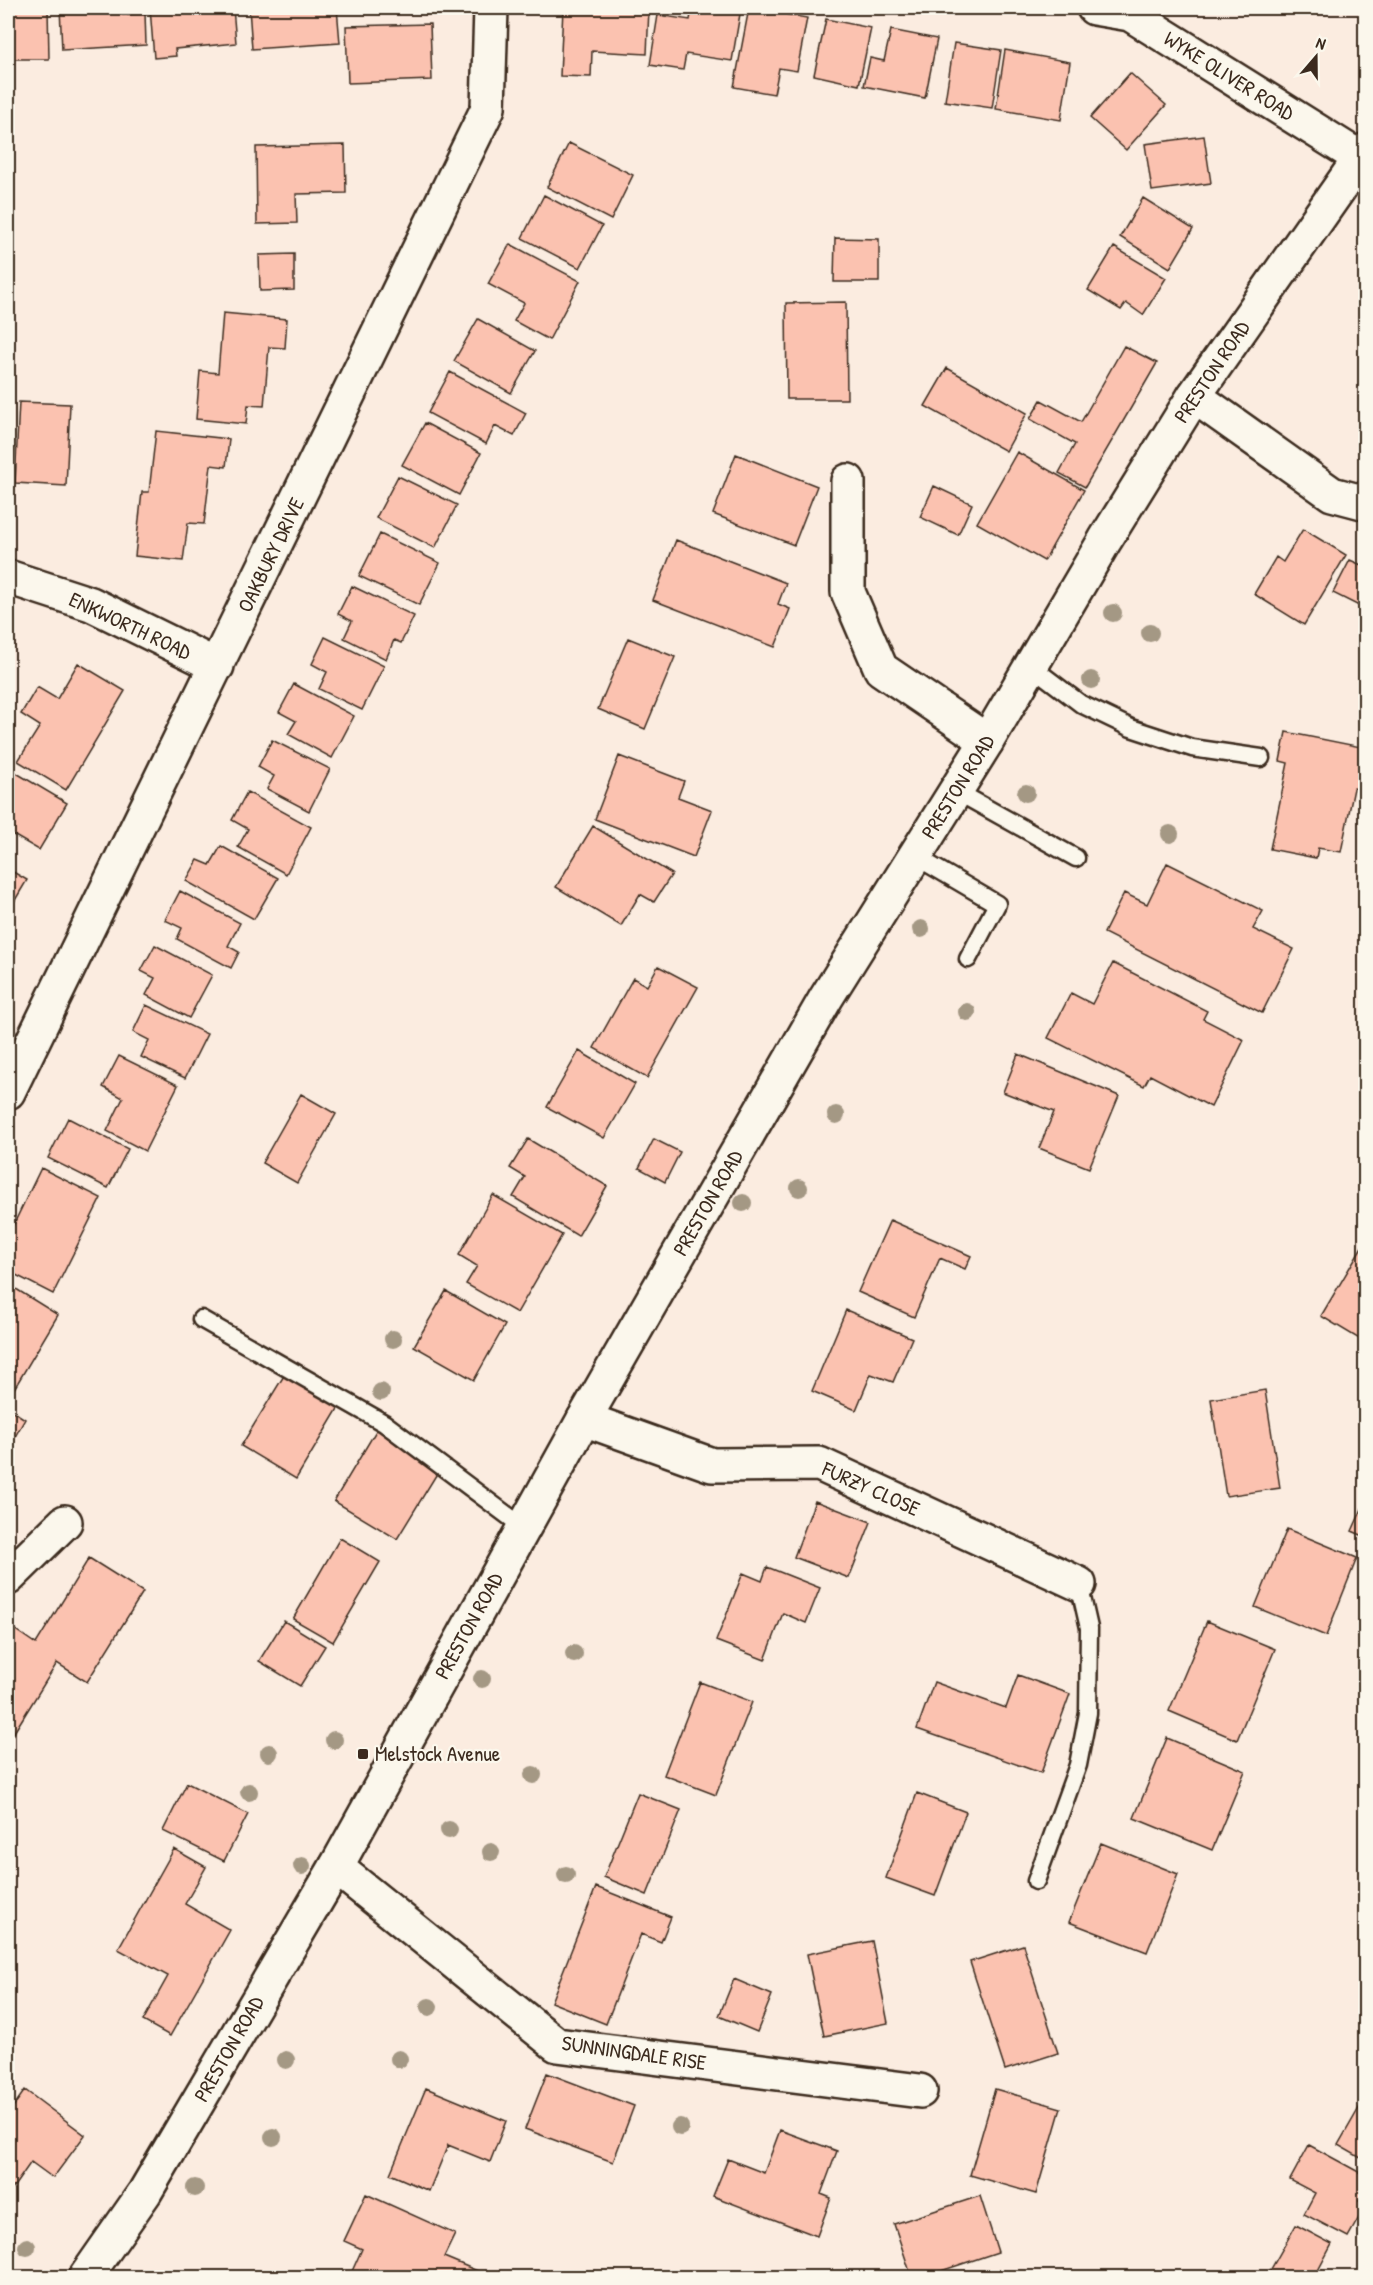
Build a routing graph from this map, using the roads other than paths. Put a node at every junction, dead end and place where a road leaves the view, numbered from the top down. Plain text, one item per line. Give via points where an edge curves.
1 (491, 8) edge
2 (1094, 8) edge
3 (1363, 154) edge
4 (1194, 396) junction
5 (848, 481) dead end
6 (1365, 503) edge
7 (8, 577) edge
8 (217, 666) junction
9 (1031, 666) junction
10 (987, 741) junction
11 (1261, 758) dead end
12 (956, 791) junction
13 (915, 856) junction
14 (1076, 858) dead end
15 (968, 959) dead end
16 (8, 1092) edge
17 (201, 1319) dead end
18 (584, 1419) junction
19 (65, 1522) dead end
20 (523, 1527) junction
21 (8, 1578) edge
22 (1079, 1584) joint
23 (336, 1866) junction
24 (1036, 1881) dead end
25 (920, 2091) dead end
26 (85, 2277) edge

1 - 8 street, OAKBURY DRIVE via 488,108
2 - 3 street, WYKE OLIVER ROAD via 1130,14
3 - 4 street, PRESTON ROAD
4 - 6 street via 1332,494
4 - 9 street, PRESTON ROAD
5 - 10 street via 848,592 881,669
7 - 8 street, ENKWORTH ROAD via 91,604
8 - 16 street, OAKBURY DRIVE
9 - 10 street, PRESTON ROAD
9 - 11 lane via 1081,704 1131,728 1192,748
10 - 12 street, PRESTON ROAD
12 - 13 street, PRESTON ROAD
12 - 14 lane
13 - 15 lane via 998,904
13 - 18 street, PRESTON ROAD via 826,998
17 - 20 lane via 384,1423
18 - 20 street, PRESTON ROAD
18 - 22 street, FURZY CLOSE via 712,1465 819,1464
19 - 21 street
20 - 23 street, PRESTON ROAD
22 - 24 lane via 1089,1628 1089,1713 1078,1765
23 - 25 street, SUNNINGDALE RISE via 557,2045
23 - 26 street, PRESTON ROAD via 145,2192

